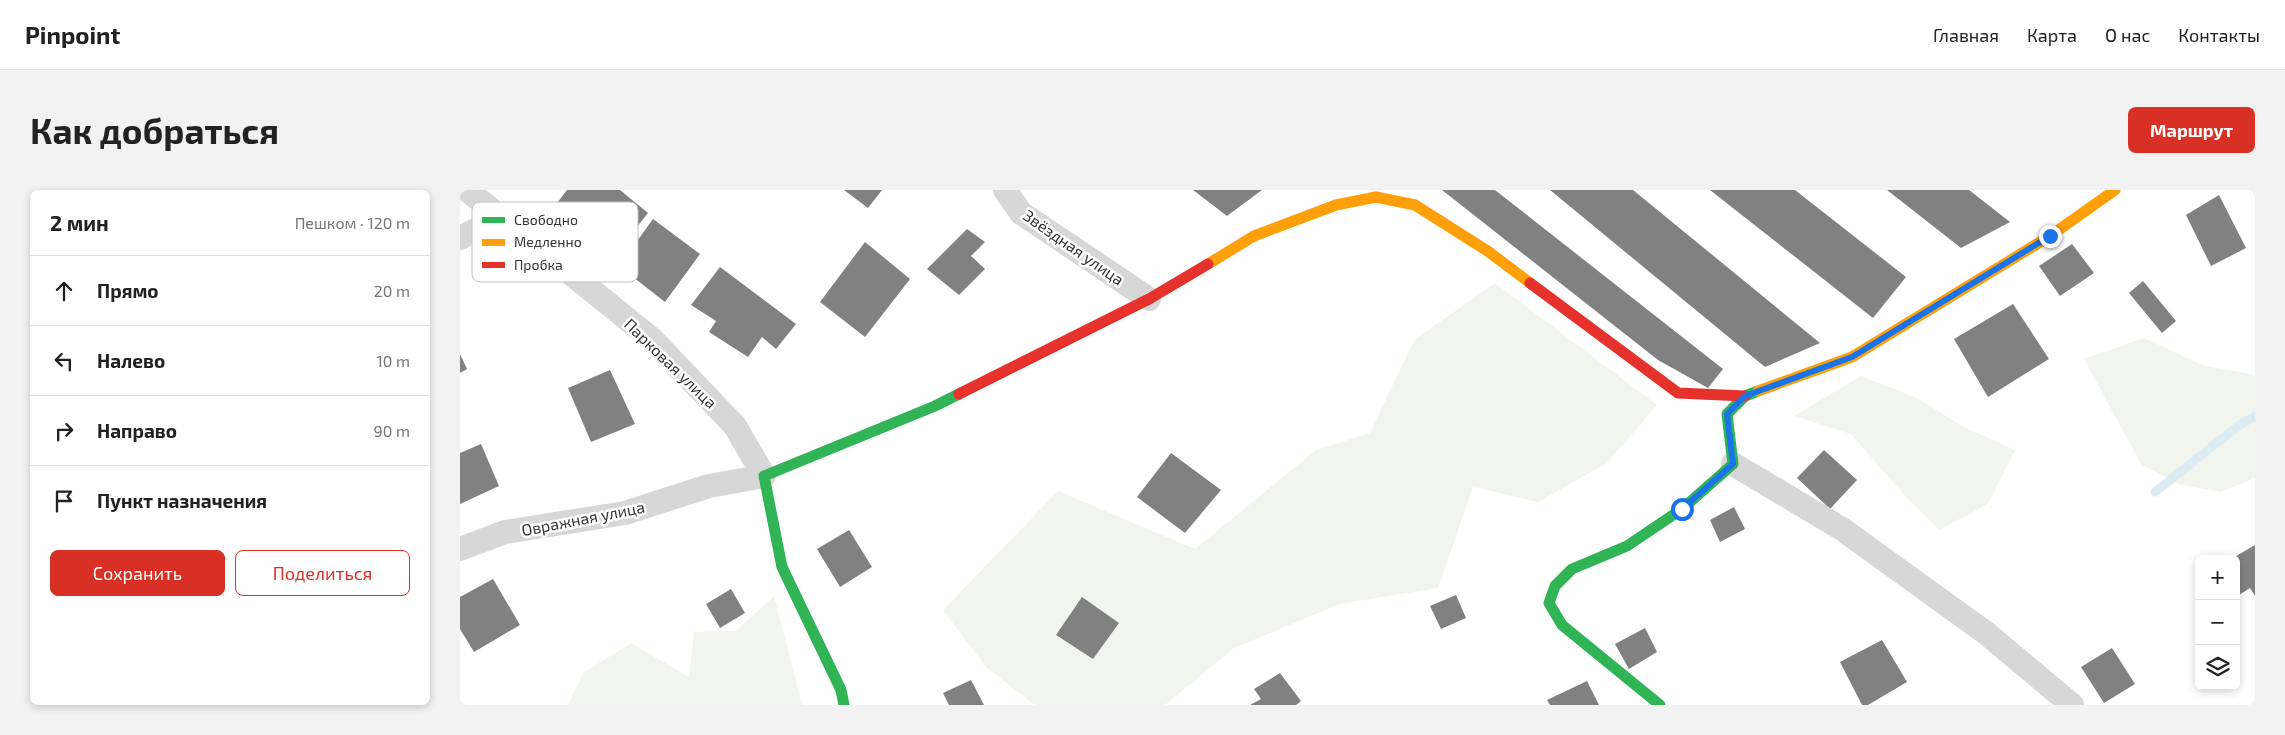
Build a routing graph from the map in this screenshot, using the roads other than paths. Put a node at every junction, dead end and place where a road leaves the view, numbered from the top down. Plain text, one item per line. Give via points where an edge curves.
1 (467, 190) edge
2 (1005, 190) edge
3 (2114, 190) edge
4 (483, 202) edge
5 (472, 232) edge
6 (460, 238) edge
7 (582, 282) edge
8 (1148, 299) junction
9 (1745, 396) junction
10 (1733, 464) junction
11 (764, 476) junction
12 (460, 549) edge
13 (844, 705) edge
14 (1660, 705) edge
15 (2072, 705) edge

1 - 4 street, Парковая улица
2 - 8 street, Звёздная улица via 1021,213
3 - 9 street via 2050,236 1852,357
5 - 6 street
7 - 11 street, Парковая улица via 652,339 735,426
8 - 9 street via 1254,236 1336,205 1376,197 1415,205 1489,252 1678,394
8 - 11 street via 935,406
9 - 10 street via 1727,414
10 - 14 street via 1682,509 1627,546 1572,569 1555,586 1548,603 1562,626
10 - 15 street via 1842,529 1986,633
11 - 12 street, Овражная улица via 709,486 625,513 505,532
11 - 13 street via 782,567 841,690

